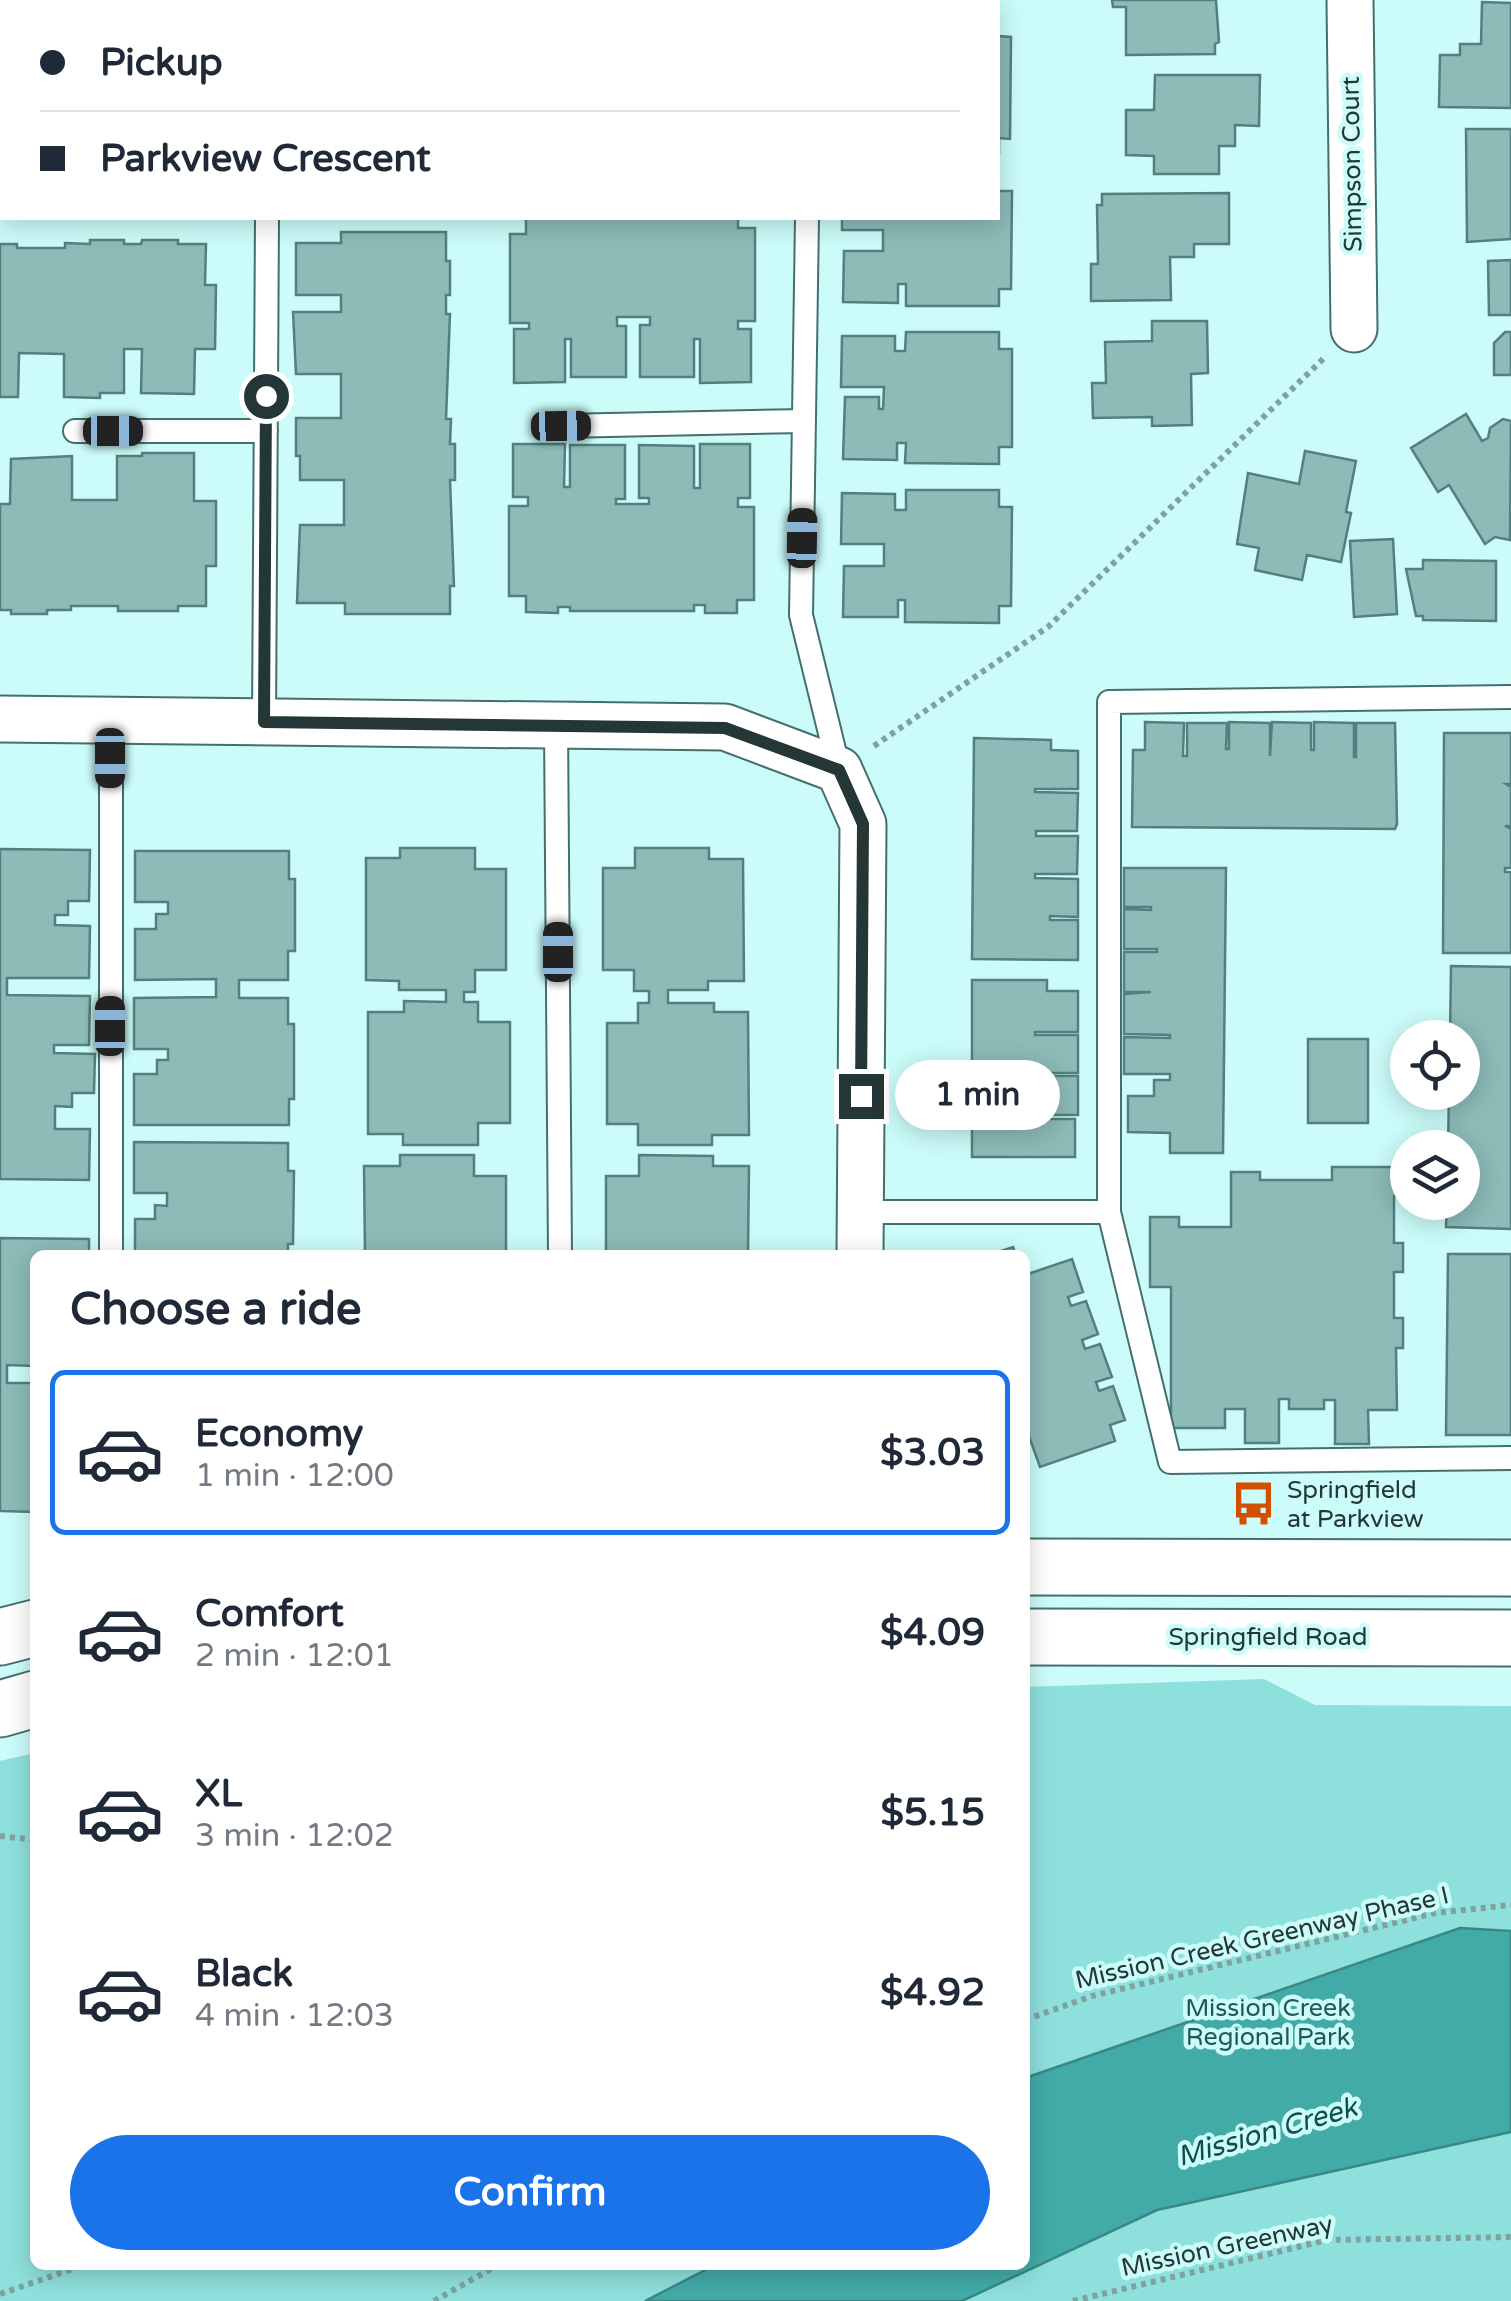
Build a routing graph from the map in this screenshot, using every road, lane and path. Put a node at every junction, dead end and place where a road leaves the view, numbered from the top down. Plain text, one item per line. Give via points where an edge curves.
1 (1350, 0) edge
2 (267, 220) edge
3 (808, 220) edge
4 (1354, 329) joint
5 (804, 421) junction
6 (561, 426) dead end
7 (75, 431) dead end
8 (266, 431) junction
9 (1511, 697) edge
10 (0, 719) edge
11 (110, 720) junction
12 (264, 722) junction
13 (556, 725) junction
14 (839, 770) junction
15 (1109, 1212) junction
16 (860, 1233) edge
17 (110, 1250) edge
18 (560, 1250) edge
19 (1511, 1458) edge
20 (1030, 1567) edge
21 (1511, 1568) edge
22 (30, 1629) edge
23 (0, 1637) edge
24 (1030, 1637) edge
25 (1511, 1638) edge
26 (30, 1700) edge
27 (0, 1708) edge
28 (0, 1836) edge
29 (30, 1839) edge
30 (1511, 1905) edge
31 (1030, 2018) edge
32 (1511, 2237) edge
33 (70, 2270) edge
34 (489, 2270) edge
35 (0, 2294) edge
36 (434, 2301) edge
37 (1072, 2301) edge

1 - 4 street, Simpson Court
2 - 8 lane
3 - 5 lane
4 - 14 path via 1048,627
5 - 6 lane
5 - 14 lane via 802,615
7 - 8 lane
8 - 12 lane
9 - 15 lane via 1109,702
10 - 11 street
11 - 12 street
11 - 17 lane
12 - 13 street
13 - 14 street via 725,728
13 - 18 lane
14 - 16 street via 863,824
15 - 16 lane
15 - 19 lane via 1170,1462
20 - 21 main road
22 - 23 main road
24 - 25 main road, Springfield Road
26 - 27 main road
28 - 29 path
30 - 31 path, Mission Creek Greenway Phase I via 1416,1918 1092,1996
32 - 37 path, Mission Greenway via 1327,2240
33 - 35 path
34 - 36 path

